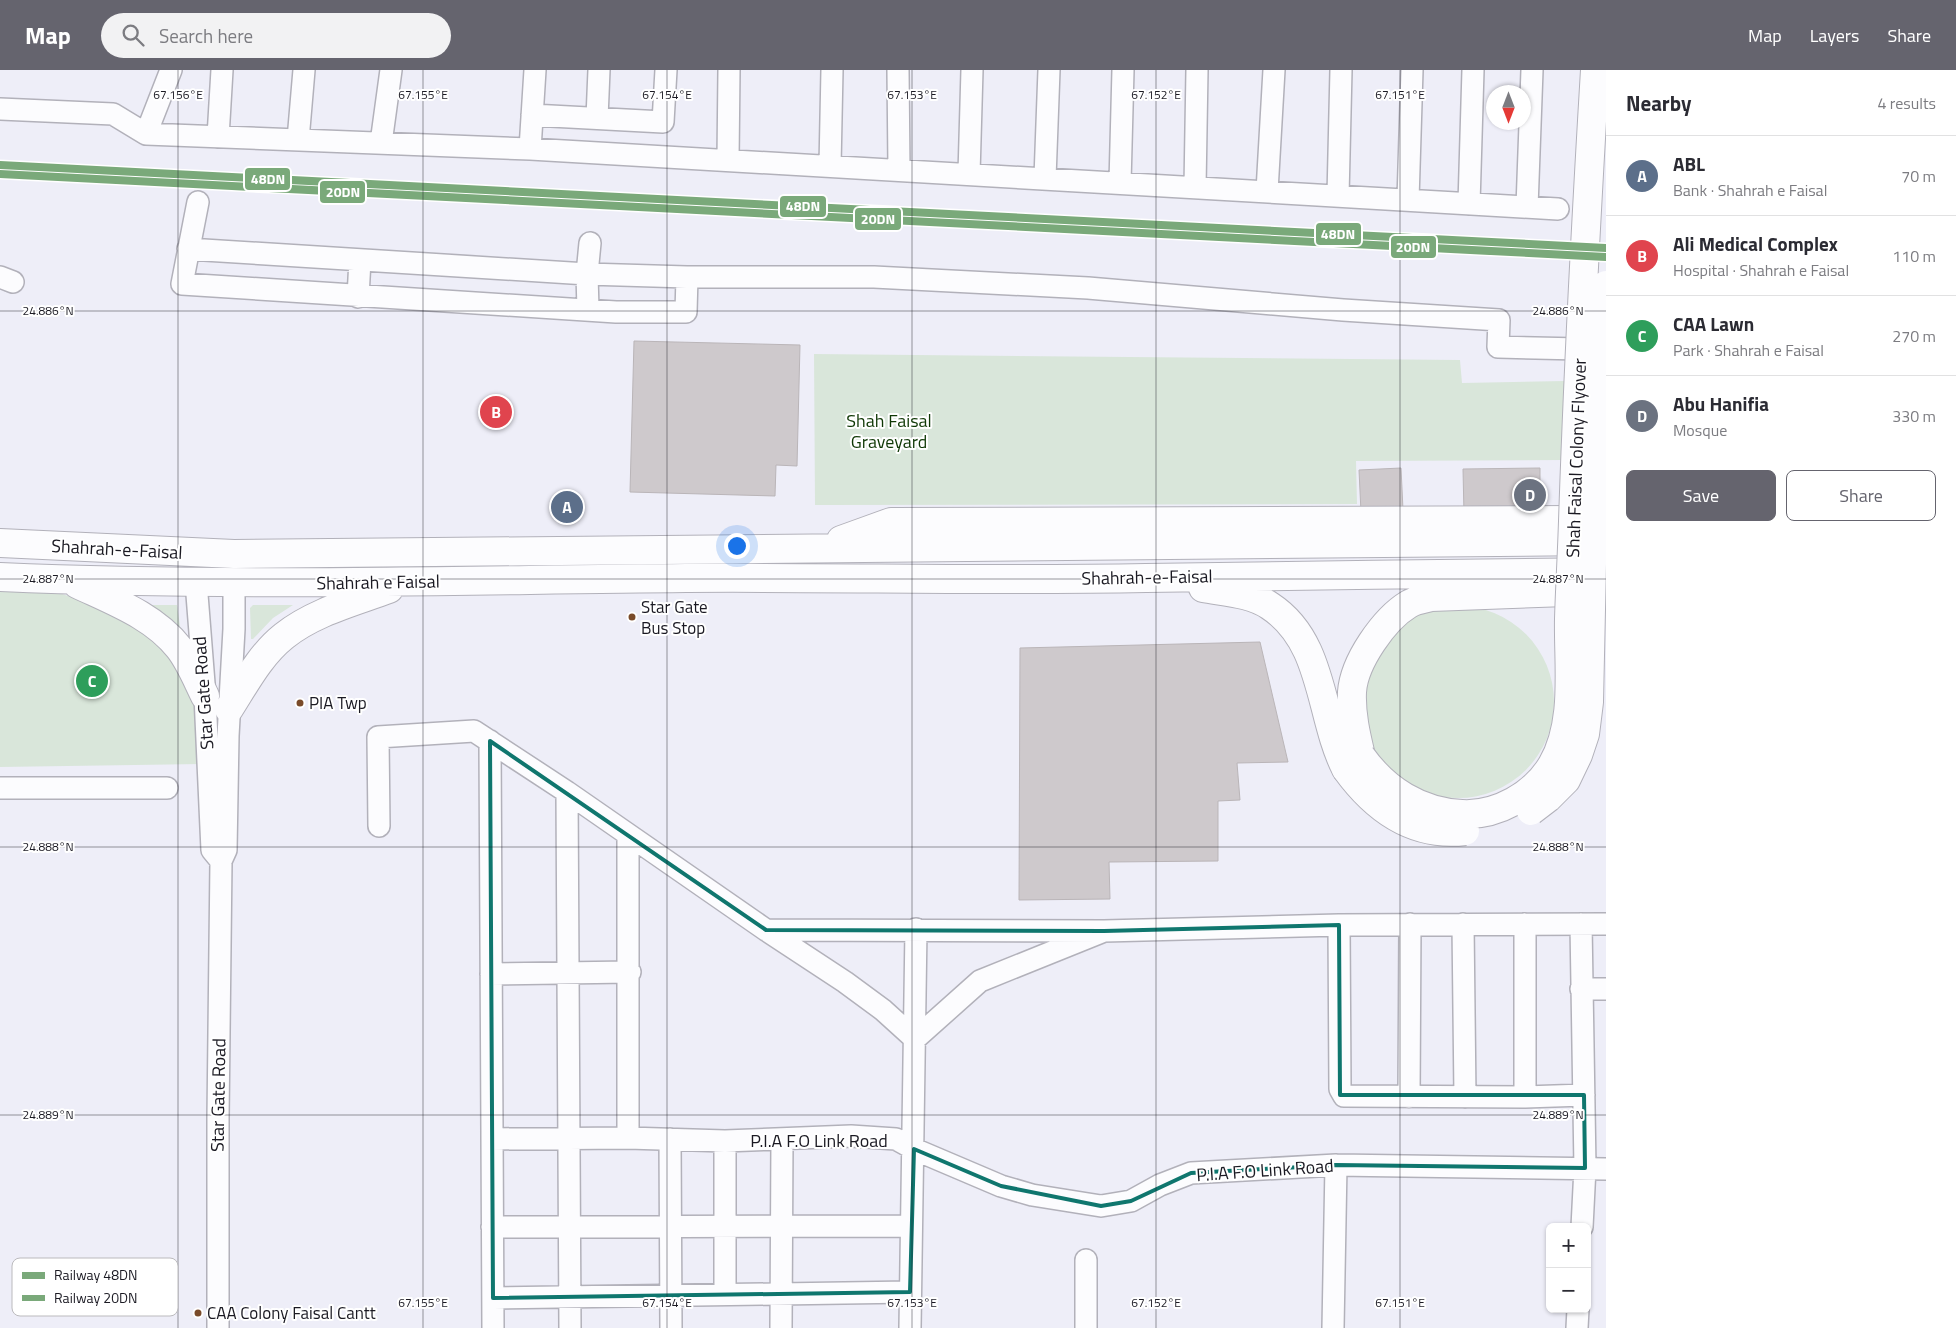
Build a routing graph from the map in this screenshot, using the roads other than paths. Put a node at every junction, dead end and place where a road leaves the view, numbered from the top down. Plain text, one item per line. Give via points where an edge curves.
1 (171, 70) edge
2 (222, 70) edge
3 (304, 70) edge
4 (391, 70) edge
5 (535, 70) edge
6 (599, 70) edge
7 (666, 70) edge
8 (729, 70) edge
9 (832, 70) edge
10 (898, 70) edge
11 (972, 70) edge
12 (1049, 70) edge
13 (1123, 70) edge
14 (1197, 70) edge
15 (1274, 70) edge
16 (1341, 70) edge
17 (1412, 70) edge
18 (1473, 70) edge
19 (1532, 70) edge
20 (1595, 70) edge
21 (0, 109) edge
22 (532, 115) junction
23 (597, 118) junction
24 (146, 134) junction
25 (218, 137) junction
26 (298, 140) junction
27 (381, 143) junction
28 (530, 149) junction
29 (728, 160) junction
30 (830, 166) junction
31 (899, 169) junction
32 (970, 174) junction
33 (1045, 178) junction
34 (1120, 183) junction
35 (1195, 187) junction
36 (1267, 191) junction
37 (1338, 196) junction
38 (1408, 200) junction
39 (198, 202) dead end
40 (1469, 204) junction
41 (1527, 207) junction
42 (1558, 209) dead end
43 (590, 243) dead end
44 (188, 249) junction
45 (360, 260) junction
46 (587, 274) junction
47 (687, 277) junction
48 (1606, 285) edge
49 (358, 297) junction
50 (588, 310) junction
51 (1580, 349) junction
52 (1594, 525) edge
53 (0, 543) edge
54 (823, 547) junction
55 (234, 554) joint
56 (1606, 572) edge
57 (0, 577) edge
58 (687, 578) joint
59 (1145, 578) junction
60 (69, 580) junction
61 (409, 581) junction
62 (196, 582) junction
63 (234, 582) junction
64 (1606, 591) edge
65 (205, 696) junction
66 (229, 709) junction
67 (490, 741) junction
68 (1354, 763) junction
69 (0, 788) edge
70 (168, 788) dead end
71 (567, 792) junction
72 (379, 826) dead end
73 (628, 834) junction
74 (222, 861) junction
75 (1410, 924) junction
76 (1463, 924) junction
77 (1525, 924) junction
78 (1581, 924) junction
79 (1606, 924) edge
80 (1339, 925) junction
81 (916, 929) junction
82 (766, 930) junction
83 (1104, 931) junction
84 (568, 972) junction
85 (630, 972) junction
86 (491, 974) junction
87 (1581, 989) junction
88 (1606, 989) edge
89 (915, 1039) junction
90 (1584, 1095) junction
91 (1409, 1097) junction
92 (1465, 1097) junction
93 (1525, 1097) junction
94 (570, 1138) junction
95 (628, 1138) junction
96 (492, 1139) junction
97 (670, 1139) junction
98 (782, 1139) junction
99 (725, 1141) junction
100 (914, 1149) junction
101 (1336, 1165) junction
102 (1585, 1168) junction
103 (1606, 1169) edge
104 (1582, 1223) edge
105 (780, 1226) junction
106 (910, 1226) junction
107 (492, 1227) junction
108 (570, 1227) junction
109 (670, 1227) junction
110 (725, 1227) junction
111 (1086, 1260) dead end
112 (910, 1292) junction
113 (725, 1294) junction
114 (780, 1294) junction
115 (671, 1295) junction
116 (570, 1296) junction
117 (493, 1298) junction
118 (1578, 1313) edge
119 (218, 1328) edge
120 (493, 1328) edge
121 (570, 1328) edge
122 (672, 1328) edge
123 (781, 1328) edge
124 (910, 1328) edge
125 (1086, 1328) edge
126 (1333, 1328) edge
127 (1577, 1328) edge

1 - 24 street
2 - 25 street
3 - 26 street
4 - 27 street
5 - 22 street
6 - 23 street
7 - 23 street via 663,122
8 - 29 street
9 - 30 street
10 - 31 street
11 - 32 street
12 - 33 street
13 - 34 street
14 - 35 street
15 - 36 street
16 - 37 street
17 - 38 street
18 - 40 street
19 - 41 street
20 - 51 main road, Shah Faisal Colony Flyover, bridge
21 - 24 street via 113,114
22 - 23 street
22 - 28 street
24 - 25 street
25 - 26 street
26 - 27 street
27 - 28 street
28 - 29 street
29 - 30 street
30 - 31 street
31 - 32 street
32 - 33 street
33 - 34 street
34 - 35 street
35 - 36 street
36 - 37 street
37 - 38 street
38 - 40 street
39 - 44 street
40 - 41 street
41 - 42 street
43 - 46 street
44 - 45 street
44 - 49 street via 182,284
45 - 46 street
45 - 49 street
46 - 47 street
46 - 50 street
47 - 50 street via 686,312
47 - 51 street via 874,277 1088,288 1499,320 1498,347
48 - 52 main road, Shah Faisal Colony Flyover, bridge
49 - 50 street
51 - 52 main road, Shah Faisal Colony Flyover, bridge
52 - 54 main road, Shahrah-e-Faisal
52 - 54 main road via 891,522
52 - 68 main road, Shah Faisal Colony Flyover, bridge via 1567,721 1552,764 1523,797 1497,808 1466,814 1438,812 1397,793 1370,769
53 - 55 main road, Shahrah-e-Faisal
54 - 55 main road, Shahrah e Faisal
56 - 59 main road, Shahrah-e-Faisal
57 - 60 main road, Shahrah-e-Faisal
58 - 59 main road, Shahrah-e-Faisal
58 - 61 main road, Shahrah e Faisal
59 - 68 main road via 1247,596 1269,605 1286,619 1313,661 1336,749
60 - 62 main road, Shahrah e Faisal
60 - 65 main road via 132,610 163,632 179,648
61 - 63 main road, Shahrah e Faisal
61 - 66 main road via 307,620 284,636 261,660
62 - 63 main road, Shahrah e Faisal
62 - 65 street, Star Gate Road
63 - 66 street, Star Gate Road
64 - 68 main road via 1431,597 1409,604 1372,641 1358,668 1352,690
65 - 74 street, Star Gate Road via 212,850
66 - 74 street, Star Gate Road via 226,850
67 - 71 street
67 - 72 street via 474,731 378,737
67 - 86 street
69 - 70 street
71 - 73 street
71 - 84 street
73 - 82 street
73 - 85 street
74 - 119 street, Star Gate Road
75 - 76 street
75 - 80 street
75 - 91 street
76 - 77 street
76 - 92 street
77 - 78 street
77 - 93 street
78 - 79 street
78 - 87 street
80 - 83 street
80 - 91 street via 1340,1089 1344,1096 1351,1097
81 - 82 street
81 - 83 street
81 - 89 street
82 - 89 street via 845,982
83 - 89 street via 980,981
84 - 85 street
84 - 86 street
84 - 94 street
85 - 95 street
86 - 96 street
87 - 88 street
87 - 90 street
89 - 100 street
90 - 93 street
90 - 102 street
91 - 92 street
92 - 93 street
94 - 95 street, P.I.A F.O Link Road
94 - 96 street, P.I.A F.O Link Road
94 - 108 street
95 - 97 street, P.I.A F.O Link Road
96 - 107 street
97 - 99 street, P.I.A F.O Link Road
97 - 109 street
98 - 99 street, P.I.A F.O Link Road
98 - 100 street, P.I.A F.O Link Road via 851,1136 896,1139
98 - 105 street
99 - 110 street
100 - 101 street, P.I.A F.O Link Road via 1000,1186 1032,1195 1101,1206 1131,1201 1192,1173
100 - 106 street
101 - 102 street, P.I.A F.O Link Road
101 - 126 street
102 - 103 street, P.I.A F.O Link Road
102 - 104 street
105 - 106 street
105 - 110 street
105 - 114 street
106 - 112 street
107 - 108 street
107 - 117 street
108 - 109 street
108 - 116 street
109 - 110 street
109 - 115 street
110 - 113 street
111 - 125 street
112 - 114 street
112 - 124 street
113 - 114 street
113 - 115 street
114 - 123 street
115 - 116 street
115 - 122 street
116 - 117 street
116 - 121 street
117 - 120 street
118 - 127 street

